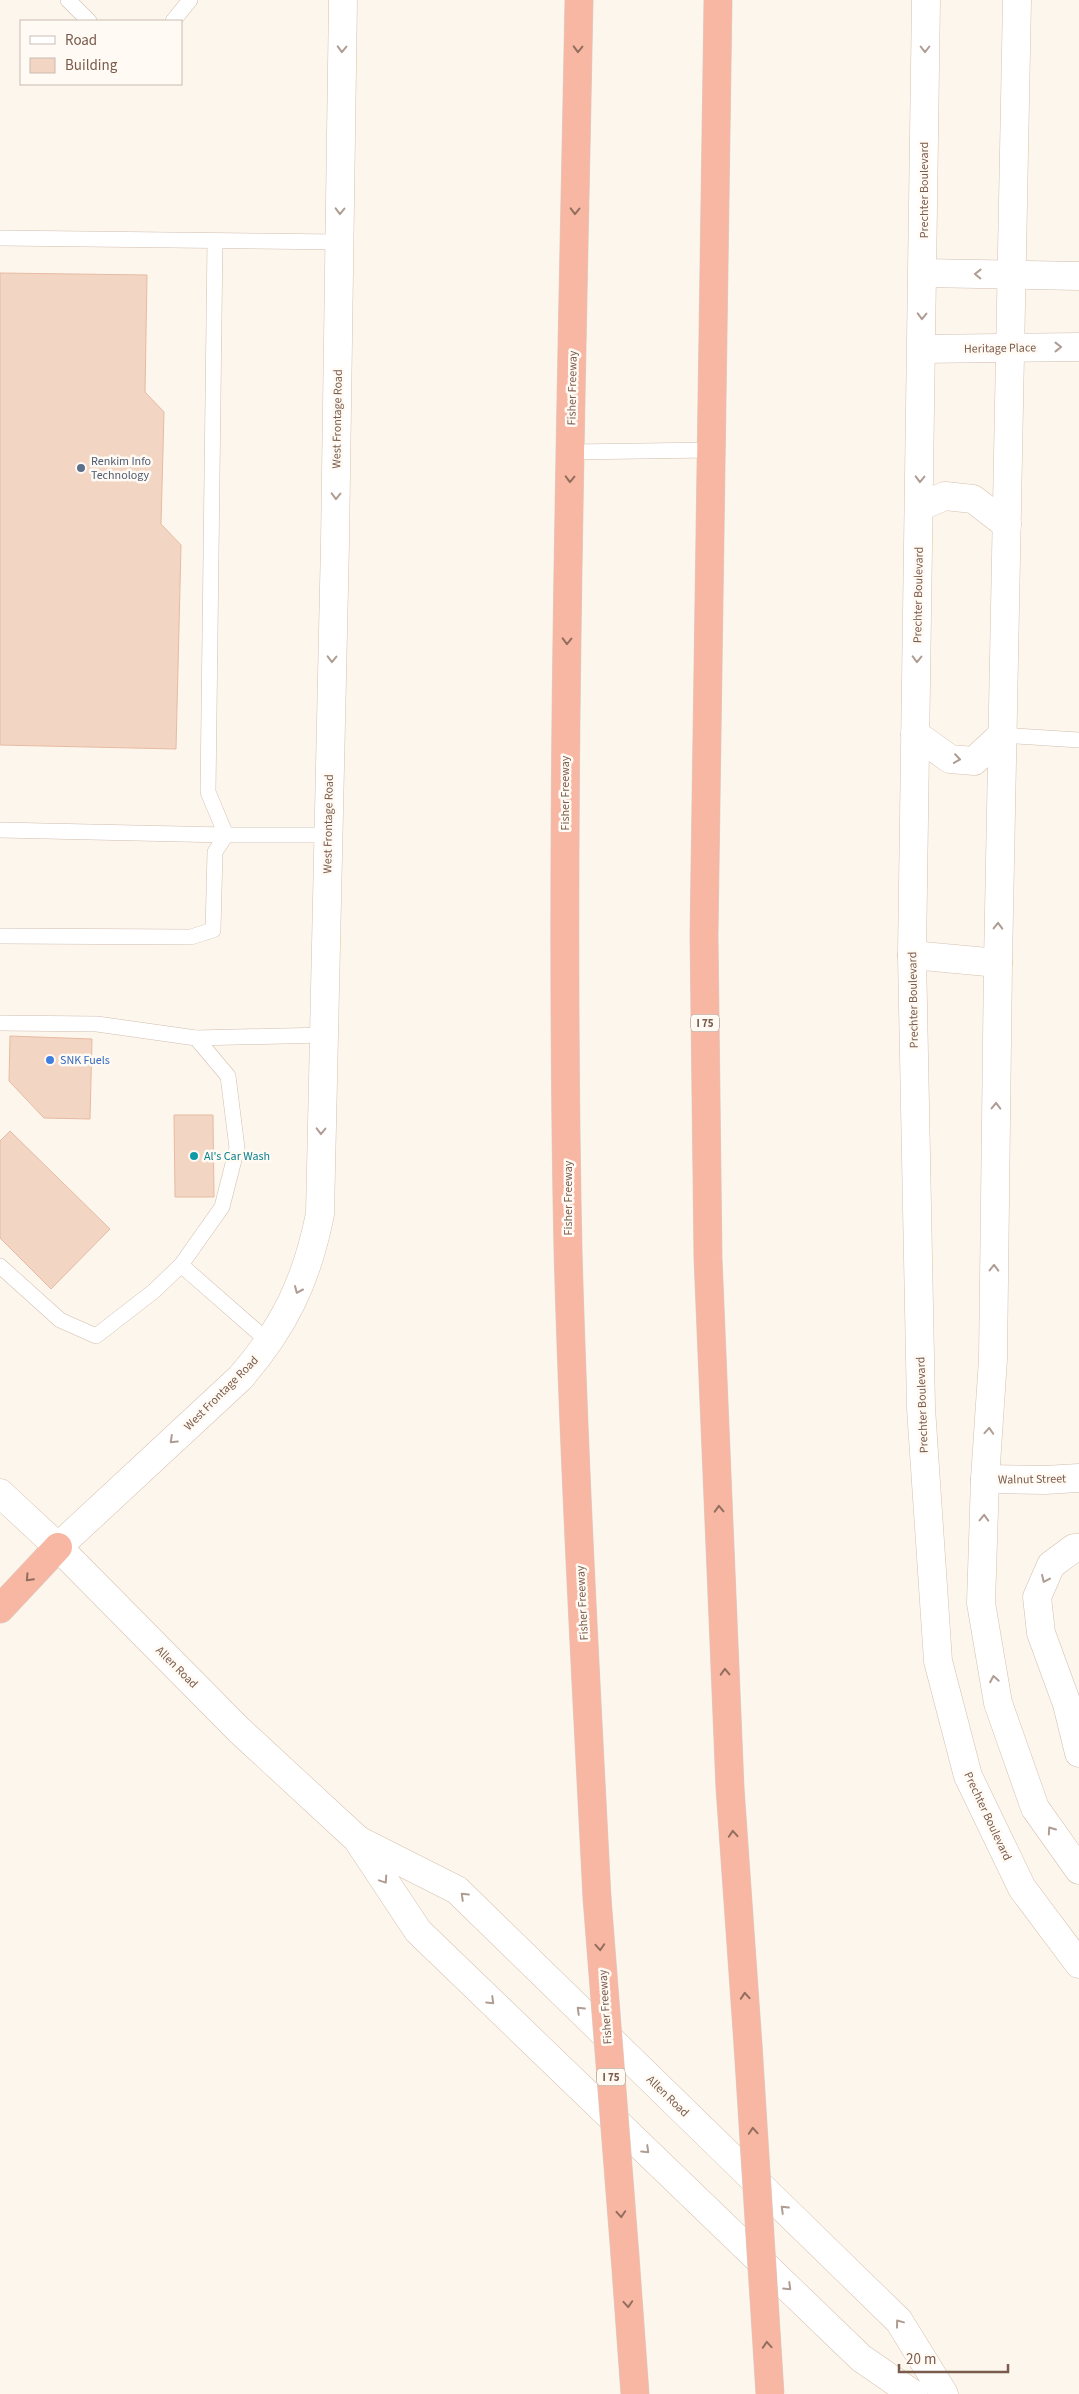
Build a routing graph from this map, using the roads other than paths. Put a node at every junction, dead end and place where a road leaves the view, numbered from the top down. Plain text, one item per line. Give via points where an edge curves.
1 (68, 0) edge
2 (190, 0) edge
3 (343, 0) edge
4 (579, 0) edge
5 (718, 0) edge
6 (926, 0) edge
7 (1018, 0) edge
8 (88, 20) edge
9 (175, 20) edge
10 (0, 238) edge
11 (215, 241) junction
12 (339, 242) junction
13 (923, 273) junction
14 (1013, 274) junction
15 (1079, 276) edge
16 (1011, 347) junction
17 (1079, 347) edge
18 (922, 349) junction
19 (711, 450) junction
20 (571, 452) junction
21 (919, 507) junction
22 (1007, 524) junction
23 (916, 734) junction
24 (1002, 735) junction
25 (1079, 740) edge
26 (0, 830) edge
27 (328, 834) junction
28 (226, 835) junction
29 (0, 936) edge
30 (912, 955) junction
31 (998, 963) junction
32 (0, 1023) edge
33 (324, 1035) junction
34 (196, 1038) junction
35 (181, 1265) junction
36 (0, 1266) edge
37 (269, 1342) junction
38 (1079, 1478) edge
39 (985, 1479) junction
40 (0, 1493) edge
41 (58, 1547) junction
42 (1079, 1548) edge
43 (0, 1608) edge
44 (1073, 1695) edge
45 (1079, 1753) edge
46 (357, 1839) junction
47 (1079, 1870) edge
48 (1079, 1964) edge
49 (635, 2394) edge
50 (770, 2394) edge
51 (913, 2394) edge
52 (944, 2394) edge

1 - 8 lane
2 - 9 lane
3 -> 12 main road, West Frontage Road
4 -> 20 highway, Fisher Freeway / I 75
5 - 19 highway, I 75
6 -> 13 main road, Prechter Boulevard
7 - 14 main road
10 - 11 lane
11 - 12 lane
11 - 28 lane via 208,792
12 -> 27 main road, West Frontage Road
14 -> 13 main road
13 -> 18 main road, Prechter Boulevard
14 - 15 main road
14 - 16 main road
16 -> 17 main road, Heritage Place
16 - 18 main road, Heritage Place
16 - 22 main road
18 -> 21 main road, Prechter Boulevard
19 - 20 lane
50 -> 19 highway, I 75, bridge via 730,1788 708,1258 704,935
20 -> 49 highway, Fisher Freeway / I 75, bridge via 565,788 568,1249 597,1898
21 - 22 main road via 945,496 973,499
21 -> 23 main road, Prechter Boulevard
22 - 24 main road
23 -> 24 main road via 950,758 974,761
23 - 30 main road, Prechter Boulevard
24 - 25 lane
31 -> 24 main road
26 - 28 lane
27 - 28 lane
27 - 33 main road, West Frontage Road
28 - 29 lane via 215,852 213,930 191,937
30 - 31 main road
30 - 48 main road, Prechter Boulevard via 921,1408 938,1661 968,1776 1022,1888
39 -> 31 main road via 994,1359
32 - 34 lane via 97,1024
33 - 34 lane
33 -> 37 main road, West Frontage Road via 320,1214 314,1246 300,1288
34 - 35 lane via 228,1076 237,1148 222,1207
35 - 36 lane via 154,1291 96,1336 60,1320
35 - 37 lane
37 -> 41 main road, West Frontage Road via 240,1378
38 - 39 main road, Walnut Street
47 -> 39 main road via 1035,1808 998,1703 981,1602
40 - 41 main road, Allen Road
41 -> 43 highway
41 - 46 main road, Allen Road via 239,1730
42 -> 44 main road via 1074,1548 1051,1565 1036,1597 1041,1633
44 - 45 main road
46 -> 51 main road, Allen Road via 418,1931 861,2358
52 -> 46 main road, Allen Road via 899,2321 457,1890

